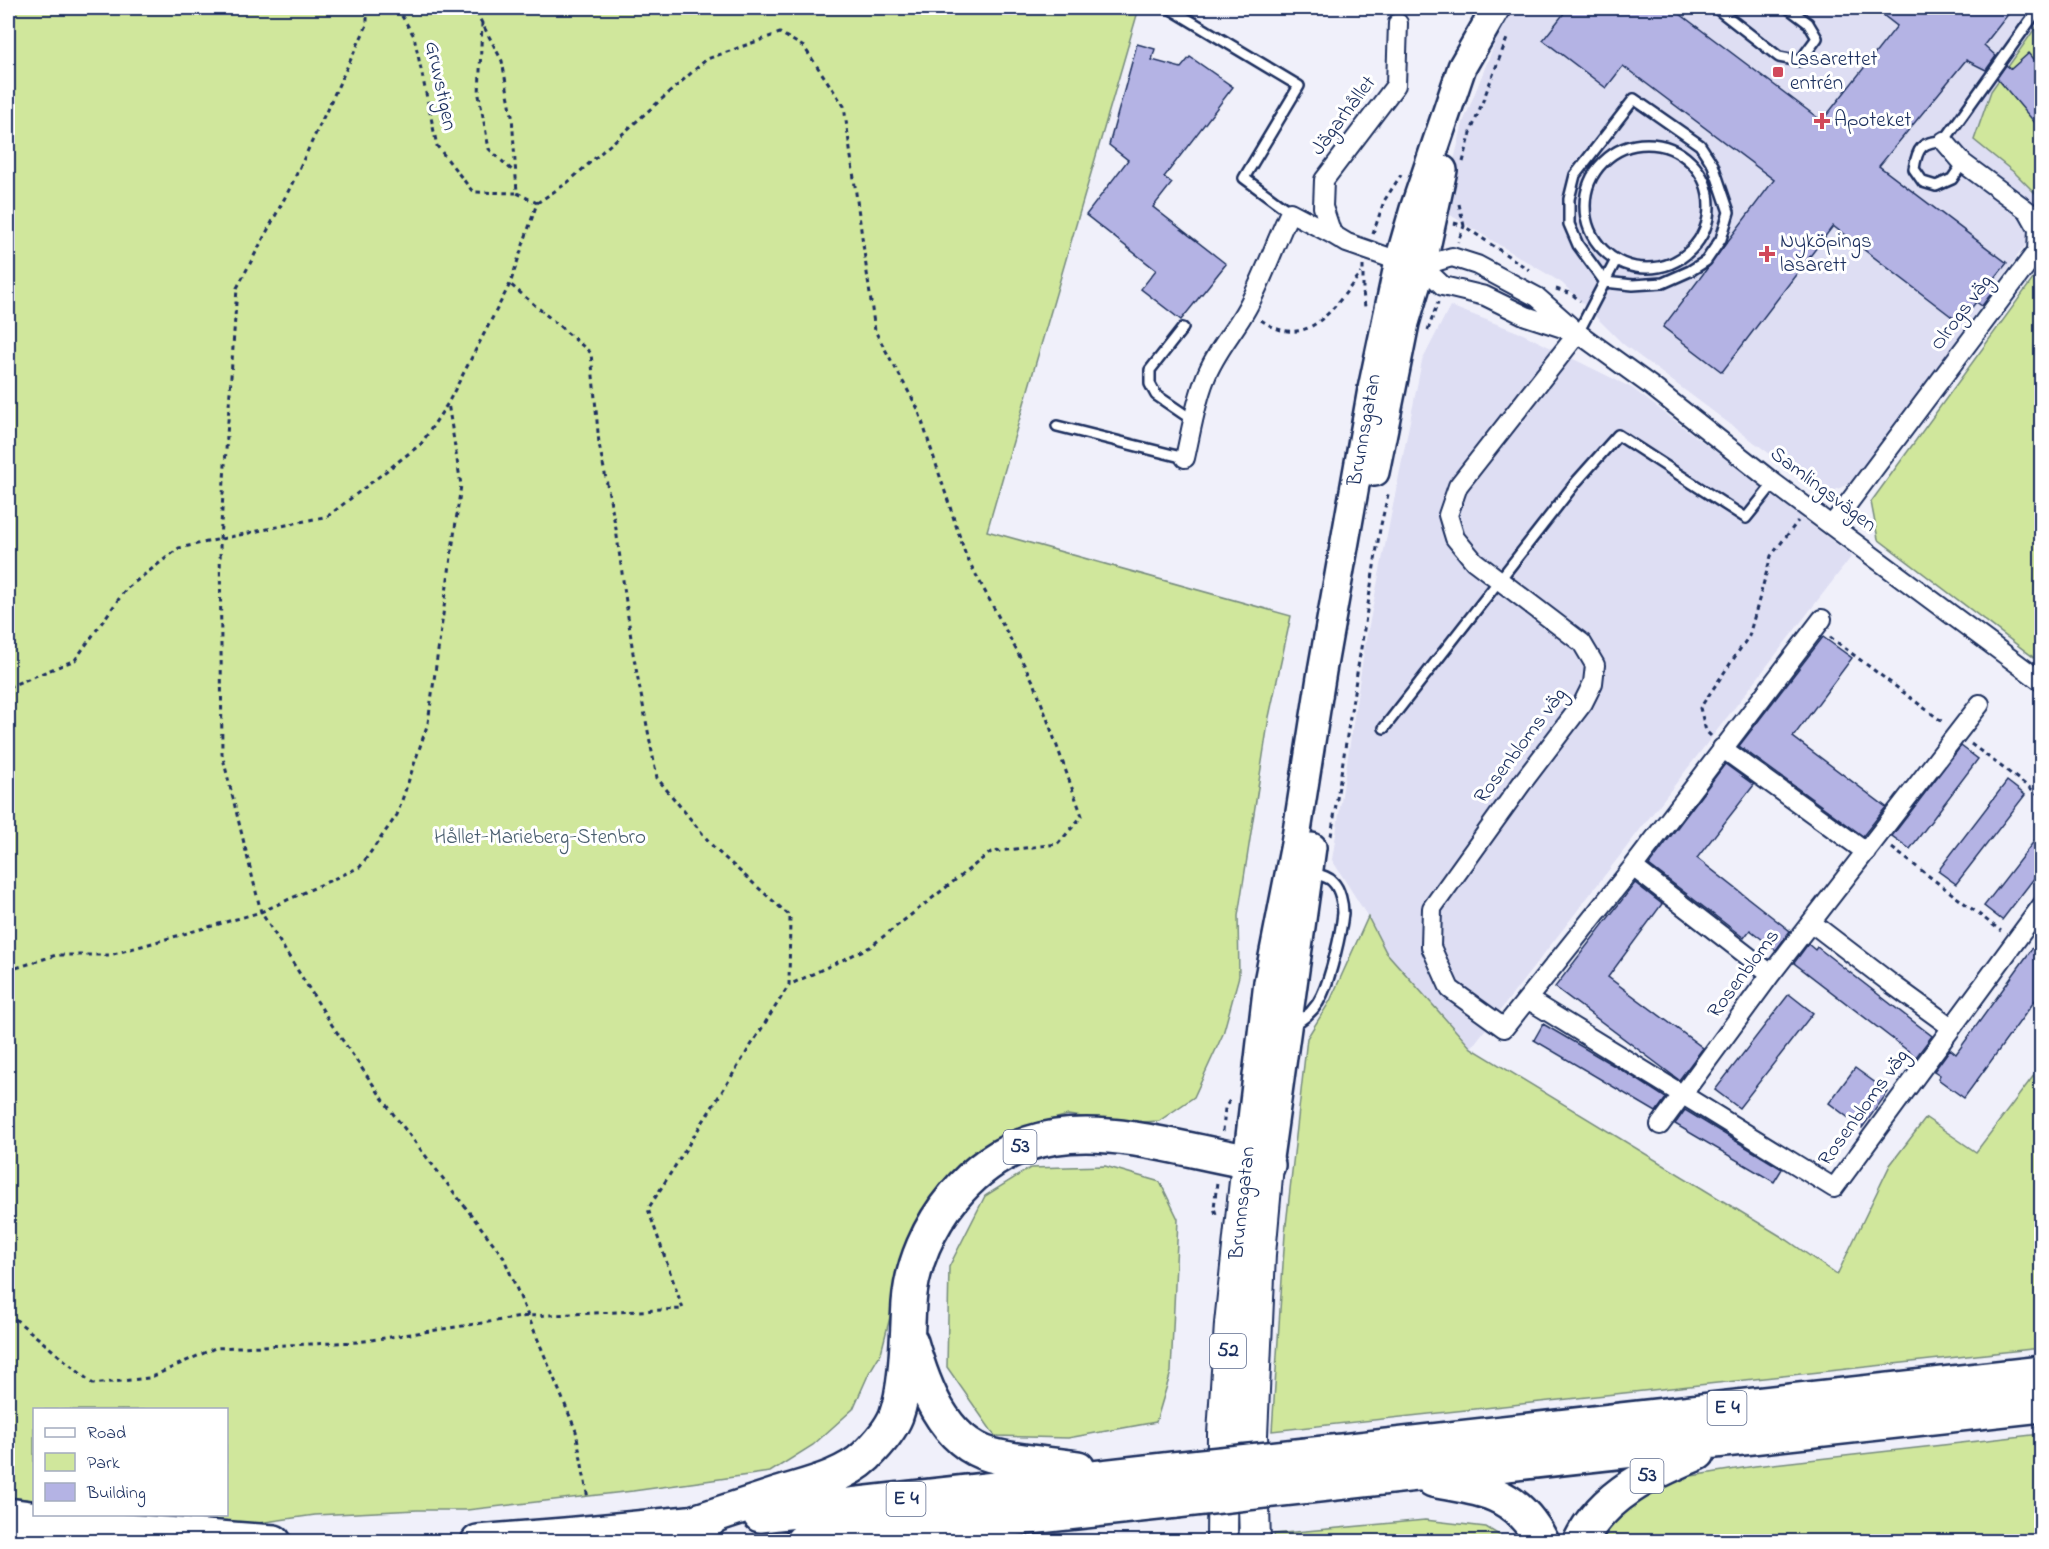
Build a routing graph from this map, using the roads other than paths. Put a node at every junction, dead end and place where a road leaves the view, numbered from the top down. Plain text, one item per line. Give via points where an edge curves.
1 (1169, 8) edge
2 (1495, 8) edge
3 (1716, 8) edge
4 (1788, 8) edge
5 (2039, 8) edge
6 (1398, 23) dead end
7 (1944, 141) junction
8 (1963, 163) junction
9 (1290, 212) junction
10 (1332, 234) junction
11 (1616, 260) junction
12 (1410, 263) junction
13 (1605, 282) junction
14 (1183, 328) dead end
15 (1578, 333) junction
16 (1194, 421) junction
17 (1057, 426) dead end
18 (1185, 458) joint
19 (1774, 483) junction
20 (1832, 525) junction
21 (1499, 579) junction
22 (1819, 623) road end
23 (2042, 682) edge
24 (1980, 704) dead end
25 (1384, 728) dead end
26 (1722, 747) junction
27 (1866, 852) junction
28 (1633, 867) junction
29 (1299, 870) junction
30 (2042, 905) edge
31 (1812, 923) junction
32 (1771, 974) junction
33 (1529, 1000) junction
34 (1951, 1027) junction
35 (1288, 1028) junction
36 (1683, 1094) junction
37 (1660, 1125) dead end
38 (1258, 1164) junction
39 (908, 1333) junction
40 (2042, 1373) edge
41 (2042, 1405) edge
42 (1734, 1438) junction
43 (1307, 1470) junction
44 (1125, 1475) junction
45 (1405, 1475) junction
46 (1174, 1485) junction
47 (8, 1515) edge
48 (688, 1524) junction
49 (274, 1542) edge
50 (478, 1542) edge
51 (802, 1542) edge
52 (1222, 1542) edge
53 (1256, 1542) edge
54 (1542, 1542) edge
55 (1580, 1542) edge

1 - 9 lane via 1299,86 1244,178
2 - 12 main road, Brunnsgatan via 1462,67
3 - 4 lane via 1779,57 1800,61 1817,38 1808,23
5 - 7 lane
6 - 10 street, Jägarhållet via 1396,85 1324,180 1323,207
7 - 8 street, Olrogs väg
7 - 8 lane via 1930,141 1917,153 1914,169 1923,182 1936,186 1952,178
8 - 20 street, Olrogs väg via 2028,211 2038,229 2037,251
9 - 10 street
9 - 16 street via 1261,282 1205,379
10 - 12 street via 1347,243
11 - 11 lane via 1637,268 1658,267 1678,260 1694,246 1705,228 1709,207 1706,186 1696,167 1680,153 1662,145 1622,148 1593,174 1585,212 1590,232
11 - 13 lane
12 - 15 street, Samlingsvägen via 1443,286 1485,296 1526,316
12 - 15 street, Samlingsvägen via 1452,256 1477,265 1537,297
12 - 29 main road, Brunnsgatan via 1371,389 1322,671
13 - 13 lane via 1663,283 1690,271 1706,261 1721,239 1729,212 1713,165 1700,145 1634,99 1575,176 1569,199 1569,224 1578,245
13 - 15 lane
14 - 16 lane via 1149,370 1150,384 1156,395
15 - 19 street, Samlingsvägen
15 - 21 street, Rosenbloms väg via 1458,486 1448,515 1455,538 1474,561
16 - 18 street
17 - 18 lane
19 - 20 street, Samlingsvägen
19 - 21 lane via 1746,518 1618,435
20 - 23 street, Samlingsvägen
21 - 25 lane
21 - 33 street, Rosenbloms väg via 1582,643 1595,665 1593,683 1583,703 1432,908 1431,947 1450,989 1504,1028
22 - 26 street, Rosenbloms väg
24 - 27 street, Rosenbloms
26 - 27 street
26 - 28 street, Rosenbloms väg
27 - 31 street, Rosenbloms
28 - 32 street
28 - 33 street, Rosenbloms väg
29 - 35 main road, Brunnsgatan
29 - 35 lane via 1333,881 1343,911 1322,995 1303,1020
29 - 38 main road, Brunnsgatan via 1268,982
30 - 34 street, Rosenbloms väg
31 - 32 street, Rosenbloms
31 - 34 street
32 - 36 street, Rosenbloms
33 - 36 street, Rosenbloms väg
34 - 36 street, Rosenbloms väg via 1834,1188
35 - 38 main road, Brunnsgatan
36 - 37 street, Rosenbloms
38 - 39 highway, 53 via 1103,1134 1056,1137 1017,1148 980,1169 933,1222 915,1271
38 - 52 main road, Brunnsgatan / 52 via 1230,1324 1222,1434
38 - 53 main road, Brunnsgatan / 52 via 1260,1254 1252,1435
39 - 44 highway, 53 via 933,1401 957,1435 972,1447 990,1455
39 - 48 highway via 896,1417 864,1458 834,1476
40 - 43 highway, E 4
41 - 42 highway, E 4
42 - 45 highway, E 4
42 - 55 highway, 53 via 1636,1482 1597,1516
43 - 45 highway, E 4
43 - 46 highway, E 4, bridge
44 - 46 highway, E 4
44 - 48 highway, E 4
45 - 54 highway via 1472,1488 1509,1501 1532,1522
46 - 51 highway, E 4
47 - 49 highway via 125,1531
48 - 50 highway, E 4

